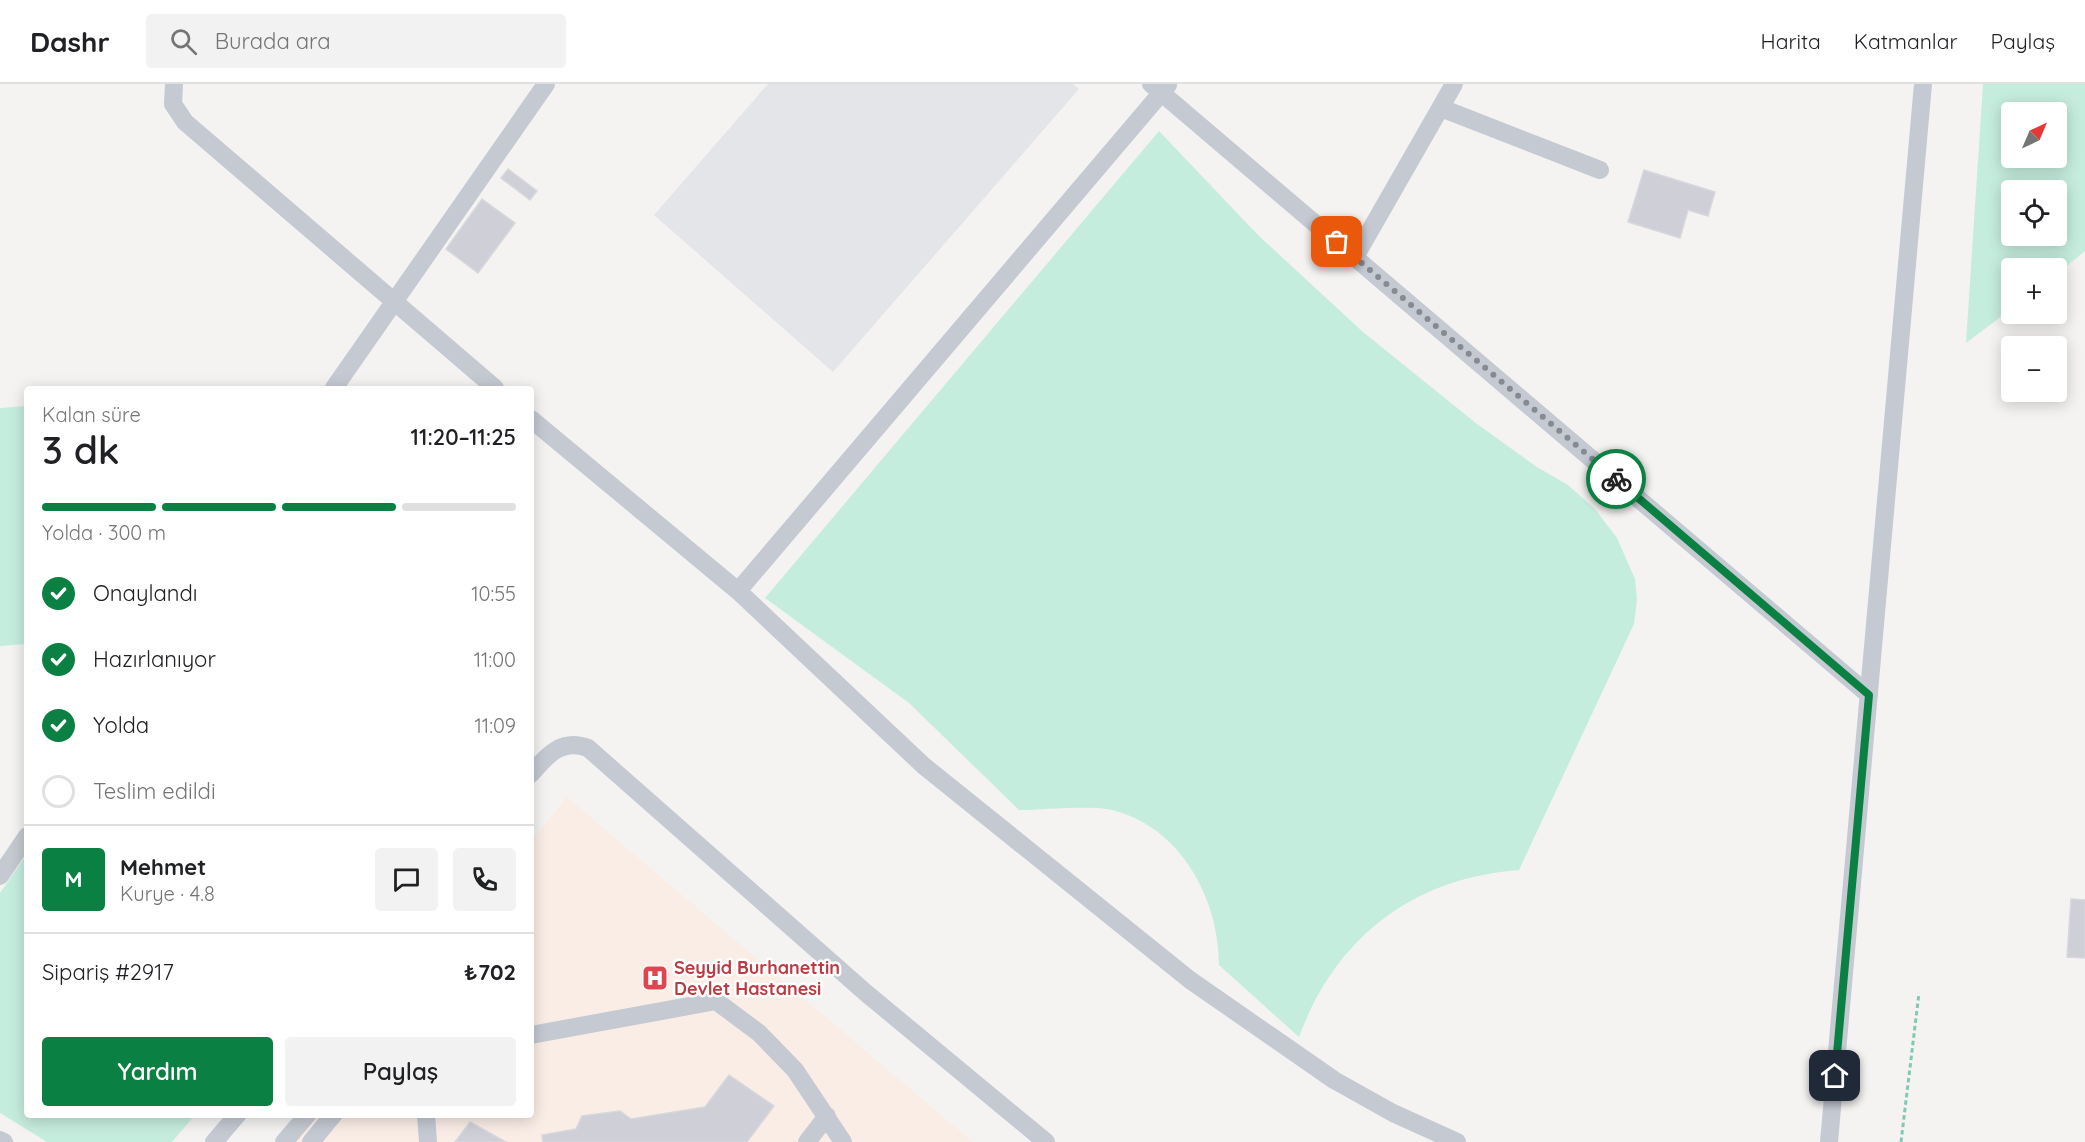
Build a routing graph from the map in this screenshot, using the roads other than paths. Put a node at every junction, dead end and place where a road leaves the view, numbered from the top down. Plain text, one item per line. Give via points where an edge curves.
1 (174, 84) edge
2 (546, 84) edge
3 (1454, 84) edge
4 (1923, 84) edge
5 (1161, 87) edge
6 (1441, 108) junction
7 (1600, 170) dead end
8 (1355, 257) junction
9 (394, 301) junction
10 (335, 386) edge
11 (493, 386) edge
12 (534, 421) edge
13 (738, 591) junction
14 (1869, 695) junction
15 (534, 771) edge
16 (24, 840) edge
17 (0, 876) edge
18 (534, 1034) edge
19 (235, 1118) edge
20 (305, 1118) edge
21 (331, 1118) edge
22 (426, 1118) edge
23 (833, 1132) edge
24 (214, 1142) edge
25 (284, 1142) edge
26 (310, 1142) edge
27 (428, 1142) edge
28 (807, 1142) edge
29 (1046, 1142) edge
30 (1457, 1142) edge
31 (1829, 1142) edge

1 - 9 street via 172,104 185,122
2 - 9 street
3 - 6 street
4 - 14 street
5 - 8 street
5 - 13 street
6 - 7 street
6 - 8 street
8 - 14 street
9 - 10 street
9 - 11 street
12 - 13 street
13 - 30 street via 924,766 1199,987 1334,1080
14 - 31 street
15 - 29 street via 558,748 574,744 588,748 839,969
16 - 17 street
18 - 23 street via 716,1001 779,1052 809,1088
19 - 24 street
20 - 25 street
21 - 26 street
22 - 27 street
23 - 28 street

